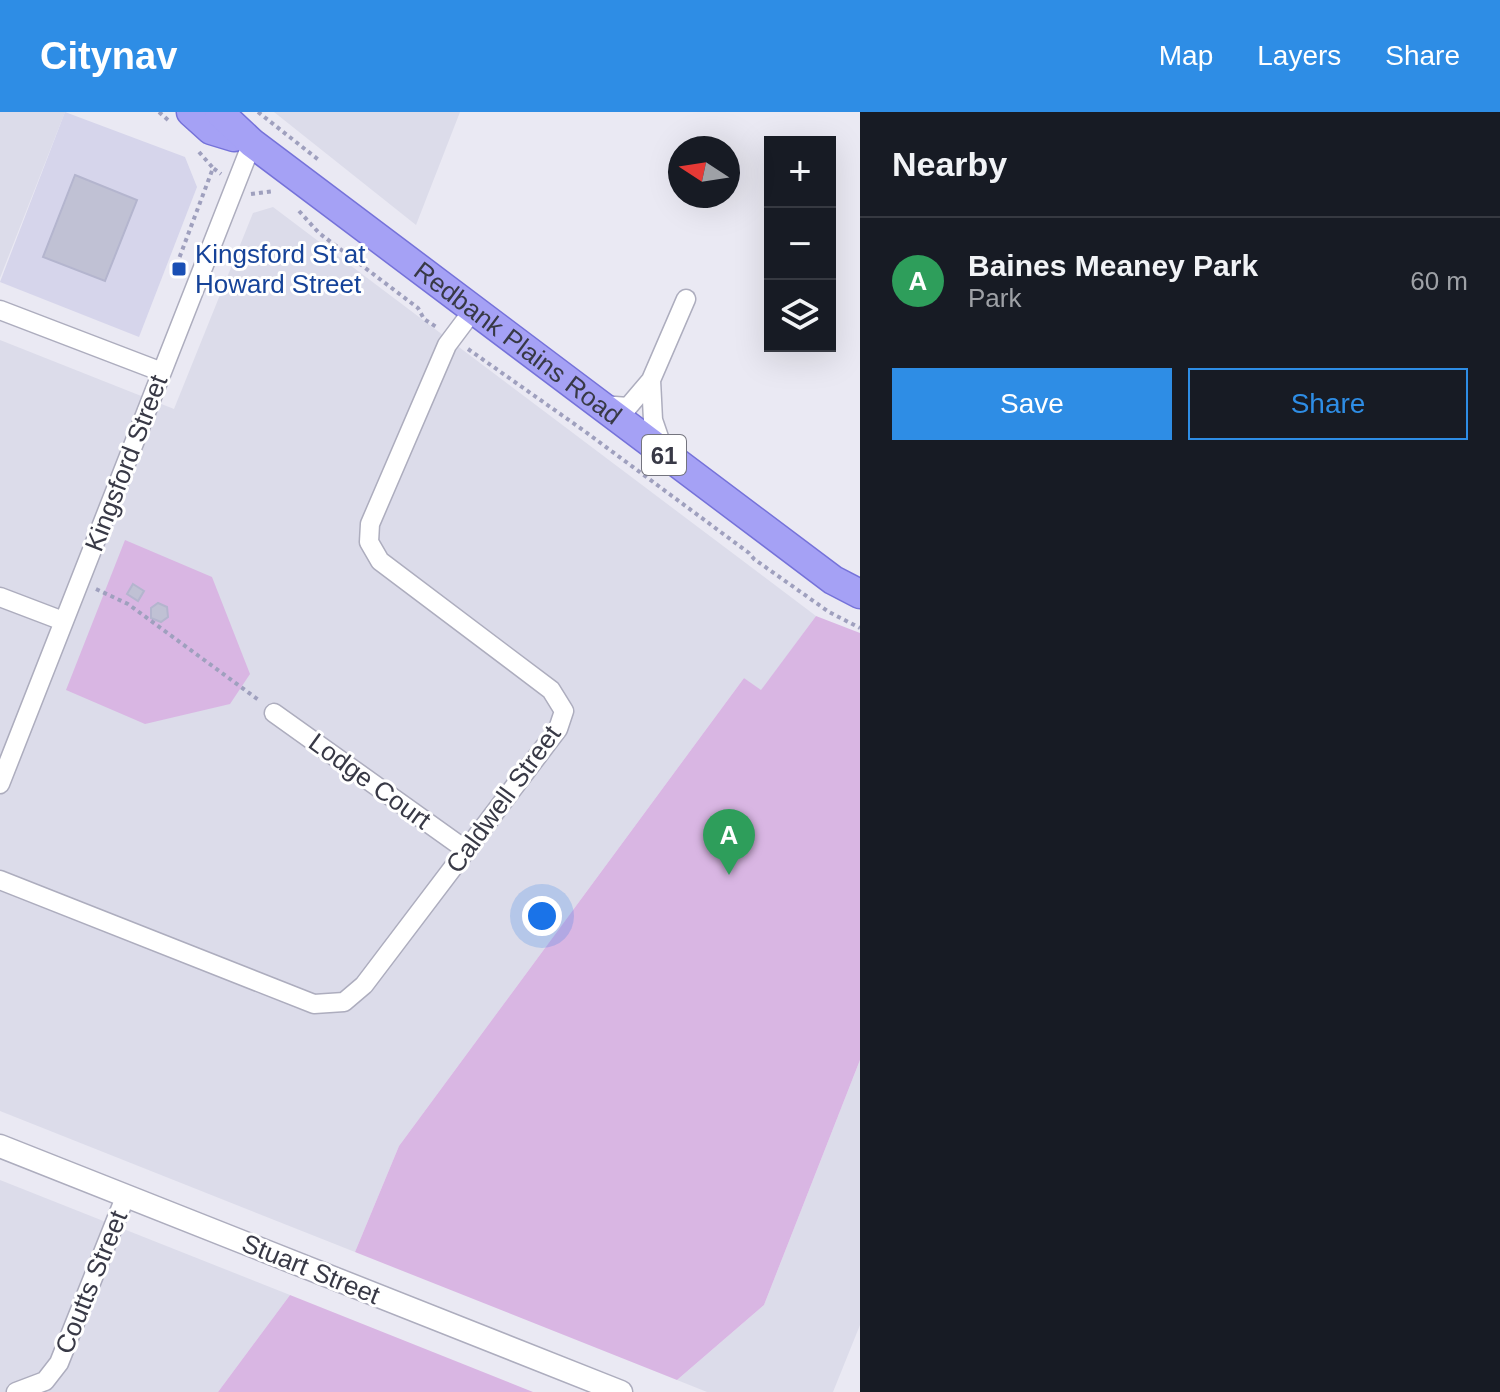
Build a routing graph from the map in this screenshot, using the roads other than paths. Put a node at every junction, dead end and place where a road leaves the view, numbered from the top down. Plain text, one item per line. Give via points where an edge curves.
1 (191, 112) edge
2 (219, 112) edge
3 (252, 143) junction
4 (686, 299) dead end
5 (474, 309) junction
6 (0, 310) edge
7 (162, 372) junction
8 (651, 380) junction
9 (600, 405) junction
10 (665, 456) junction
11 (860, 594) edge
12 (0, 597) edge
13 (63, 621) junction
14 (274, 713) road end
15 (0, 784) edge
16 (466, 850) junction
17 (0, 880) edge
18 (0, 1146) edge
19 (126, 1195) junction
20 (16, 1392) edge
21 (621, 1392) edge

1 - 3 main road, 61 via 211,130
2 - 3 main road, 61
3 - 5 main road, Redbank Plains Road / 61
3 - 7 street, Kingsford Street
4 - 8 street
5 - 9 main road, Redbank Plains Road / 61
5 - 16 street, Caldwell Street via 447,345 370,524 369,542 380,561 551,690 564,711 558,729
6 - 7 street
7 - 13 street, Kingsford Street
8 - 9 street via 628,407
8 - 10 street via 653,420
9 - 10 main road, Redbank Plains Road / 61
10 - 11 main road, Redbank Plains Road / 61 via 833,580
12 - 13 street
13 - 15 street, Kingsford Street
14 - 16 street, Lodge Court
16 - 17 street, Caldwell Street via 364,985 344,1002 314,1004
18 - 19 street, Stuart Street
19 - 20 street, Coutts Street via 59,1363 45,1381
19 - 21 street, Stuart Street

